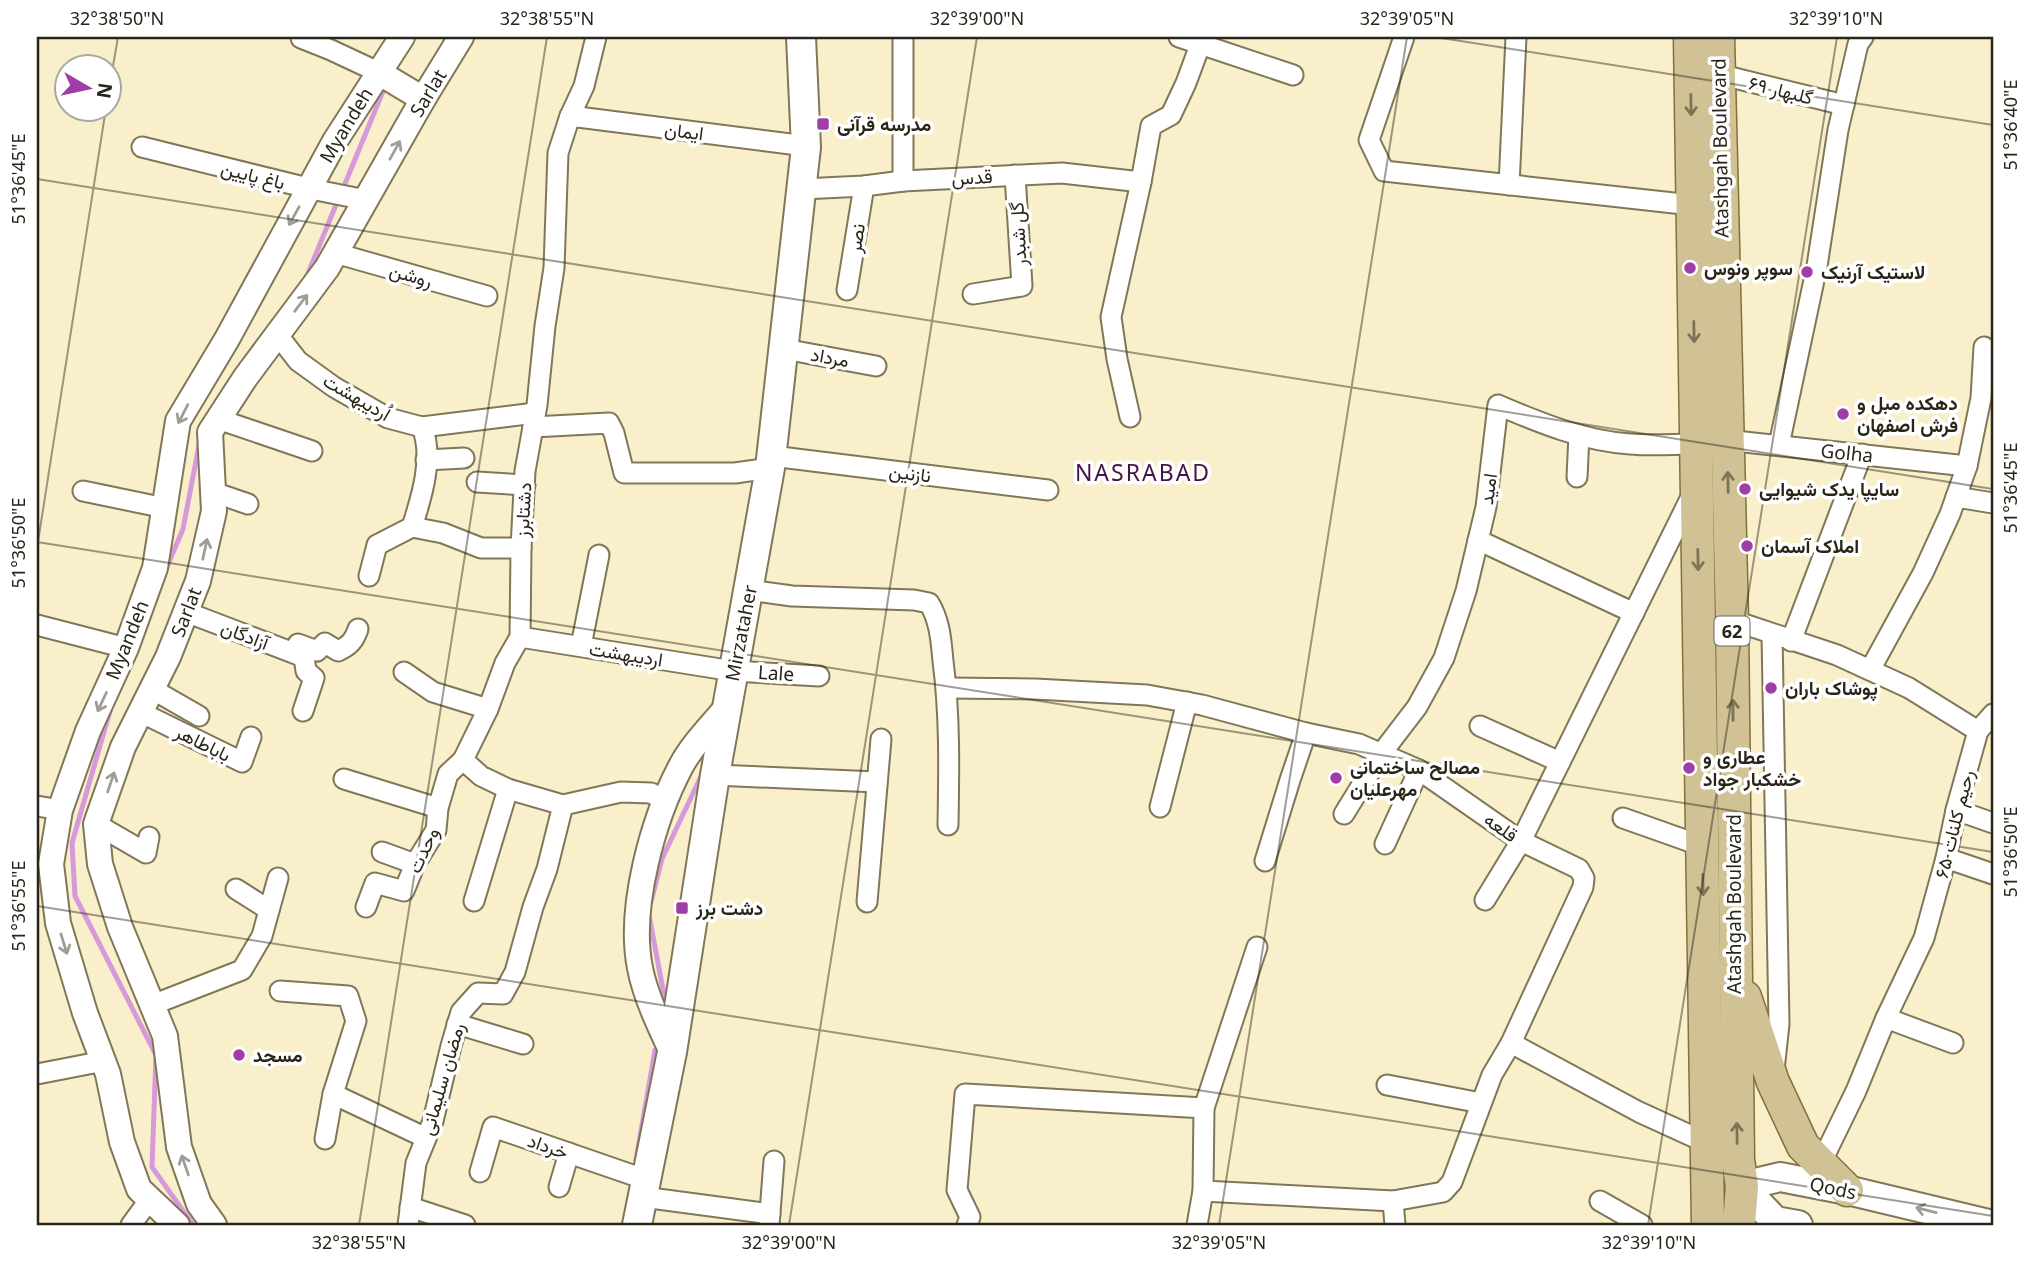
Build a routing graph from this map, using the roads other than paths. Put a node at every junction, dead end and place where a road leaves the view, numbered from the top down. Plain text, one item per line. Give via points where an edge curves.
1 (402, 37) edge
2 (461, 37) edge
3 (596, 37) edge
4 (801, 37) edge
5 (903, 37) edge
6 (1179, 37) edge
7 (1404, 37) edge
8 (1516, 37) edge
9 (1690, 37) edge
10 (1718, 37) edge
11 (1863, 37) edge
12 (301, 38) edge
13 (1202, 40) edge
14 (378, 72) junction
15 (1718, 74) junction
16 (1293, 75) dead end
17 (423, 99) junction
18 (1844, 105) junction
19 (570, 116) junction
20 (798, 145) dead end
21 (142, 147) dead end
22 (1706, 170) junction
23 (1015, 175) junction
24 (903, 181) junction
25 (1141, 182) junction
26 (1509, 185) junction
27 (864, 186) junction
28 (802, 189) junction
29 (339, 195) junction
30 (1692, 205) junction
31 (335, 253) junction
32 (847, 290) dead end
33 (974, 294) dead end
34 (486, 296) dead end
35 (277, 334) junction
36 (1984, 347) dead end
37 (783, 349) junction
38 (876, 366) dead end
39 (1986, 412) edge
40 (1130, 417) dead end
41 (218, 419) junction
42 (534, 420) junction
43 (422, 427) junction
44 (1579, 435) junction
45 (1711, 442) junction
46 (1779, 445) junction
47 (312, 451) dead end
48 (1862, 454) junction
49 (464, 458) dead end
50 (426, 460) junction
51 (771, 462) junction
52 (1967, 466) junction
53 (1577, 477) dead end
54 (477, 482) dead end
55 (525, 485) junction
56 (1697, 486) junction
57 (1048, 490) dead end
58 (83, 491) dead end
59 (213, 492) junction
60 (1956, 497) junction
61 (1993, 503) edge
62 (248, 505) dead end
63 (165, 508) junction
64 (412, 527) junction
65 (1478, 540) junction
66 (521, 548) junction
67 (599, 555) dead end
68 (369, 576) dead end
69 (749, 590) junction
70 (186, 612) junction
71 (1634, 613) junction
72 (1732, 620) junction
73 (37, 625) edge
74 (358, 629) dead end
75 (1772, 634) junction
76 (520, 637) junction
77 (1791, 641) junction
78 (581, 646) junction
79 (126, 649) junction
80 (299, 655) junction
81 (1870, 670) junction
82 (733, 671) junction
83 (404, 672) dead end
84 (819, 676) dead end
85 (947, 688) junction
86 (152, 689) junction
87 (1187, 702) junction
88 (727, 708) junction
89 (488, 709) junction
90 (303, 710) dead end
91 (140, 712) junction
92 (1993, 714) edge
93 (199, 716) dead end
94 (1480, 726) dead end
95 (1978, 731) junction
96 (1306, 733) junction
97 (251, 737) dead end
98 (881, 739) dead end
99 (1381, 754) junction
100 (463, 760) junction
101 (1560, 762) junction
102 (1419, 770) junction
103 (715, 775) junction
104 (344, 779) dead end
105 (877, 782) junction
106 (508, 789) junction
107 (666, 801) junction
108 (563, 805) junction
109 (1160, 807) dead end
110 (48, 808) edge
111 (438, 808) junction
112 (1956, 810) junction
113 (1344, 814) dead end
114 (1623, 818) dead end
115 (1993, 823) edge
116 (96, 824) junction
117 (948, 825) dead end
118 (149, 837) dead end
119 (1521, 841) junction
120 (1385, 844) dead end
121 (1702, 846) junction
122 (382, 852) dead end
123 (1947, 858) junction
124 (1265, 861) dead end
125 (415, 864) junction
126 (1993, 874) edge
127 (278, 878) dead end
128 (236, 889) dead end
129 (46, 896) edge
130 (1485, 900) dead end
131 (474, 901) dead end
132 (867, 902) dead end
133 (366, 907) dead end
134 (269, 910) junction
135 (1257, 947) dead end
136 (1735, 963) junction
137 (279, 991) dead end
138 (152, 1005) junction
139 (1886, 1018) junction
140 (457, 1024) junction
141 (1511, 1043) junction
142 (1953, 1043) dead end
143 (523, 1044) dead end
144 (672, 1052) junction
145 (104, 1061) junction
146 (37, 1074) edge
147 (1773, 1082) junction
148 (1387, 1085) dead end
149 (332, 1094) junction
150 (1481, 1103) junction
151 (1203, 1108) junction
152 (426, 1138) junction
153 (325, 1139) dead end
154 (1707, 1143) junction
155 (569, 1153) junction
156 (774, 1161) dead end
157 (1821, 1165) junction
158 (480, 1172) dead end
159 (1709, 1184) junction
160 (1742, 1186) junction
161 (559, 1187) dead end
162 (645, 1189) junction
163 (1203, 1191) junction
164 (1847, 1191) junction
165 (149, 1199) junction
166 (1393, 1201) junction
167 (1600, 1201) dead end
168 (409, 1216) edge
169 (769, 1220) edge
170 (131, 1225) edge
171 (177, 1225) edge
172 (215, 1225) edge
173 (465, 1225) edge
174 (637, 1225) edge
175 (967, 1225) edge
176 (1197, 1225) edge
177 (1395, 1225) edge
178 (1642, 1225) edge
179 (1708, 1225) edge
180 (1739, 1225) edge
181 (1798, 1225) edge
182 (1993, 1225) edge

1 - 14 street, Myandeh
2 - 17 street, Sarlat
3 - 19 street, دشتابرز via 584,86
4 - 28 main road, Mirzataher via 806,147
5 - 24 street
6 - 13 street
7 - 26 street via 1368,140 1384,171
8 - 26 street
9 -> 22 main road, Atashgah Boulevard / 62
10 - 15 main road, Atashgah Boulevard / 62
11 - 18 street
12 - 14 street
13 - 16 street
13 - 25 street via 1171,115 1151,126
14 - 17 street, Myandeh
14 - 29 street, Myandeh via 335,141
15 - 18 street, ۶۹ گلبهار
15 - 22 main road, Atashgah Boulevard / 62
29 -> 17 street, Sarlat
18 - 46 street
19 - 20 street, ایمان
19 - 42 street, دشتابرز via 558,153 554,268
21 - 29 street, باغ پایین
22 - 30 main road, Atashgah Boulevard / 62
22 - 45 main road, Atashgah Boulevard / 62
23 - 24 street, قدس
23 - 25 street, قدس via 1062,173
23 - 33 street, گل شبدر via 1022,286
24 - 27 street, قدس
25 - 40 street via 1111,317
26 - 30 street
27 - 28 street, قدس
27 - 32 street, نصر
28 - 37 main road, Mirzataher
29 - 31 street, Sarlat
29 -> 63 street, Myandeh via 227,339 178,421
30 -> 45 main road, Atashgah Boulevard / 62
31 - 34 street, روشن
35 -> 31 street, Sarlat
35 - 41 street, Sarlat
35 - 43 street, اُردیبهشت via 298,360 334,387 388,418
36 - 39 street via 1981,398
37 - 38 street, مرداد
37 - 51 main road, Mirzataher
39 - 52 street
41 - 47 street
41 - 59 street, Sarlat via 210,432
42 - 43 street, اُردیبهشت
42 - 51 street, نازنین via 609,423 624,473 735,473
42 - 55 street, دشتابرز
43 - 50 street
44 - 45 street, امید via 1628,444
44 - 53 street
44 - 65 street, امید via 1498,405
45 - 46 street, Golha
45 - 56 main road, Atashgah Boulevard / 62
72 -> 45 main road, Atashgah Boulevard / 62
46 - 48 street, Golha
48 - 52 street, Golha
48 - 77 street
49 - 50 street
50 - 64 street
51 - 57 street, نازنین
51 - 69 main road, Mirzataher
52 - 60 street
54 - 55 street
55 - 66 street, دشتابرز
56 - 71 street
56 -> 121 main road, Atashgah Boulevard / 62
58 - 63 street
59 - 62 street
70 -> 59 street, Sarlat via 214,511
60 - 61 street
60 - 81 street via 1923,573
63 - 79 street, Myandeh via 155,568
64 - 66 street via 481,548
64 - 68 street via 377,545
65 - 71 street
65 - 99 street, امید via 1444,658 1417,707
66 - 76 street, دشتابرز
67 - 78 street
69 - 82 main road, Mirzataher
69 - 85 street via 929,603 939,624
70 - 80 street, آزادگان
70 - 86 street, Sarlat
71 - 101 street
72 - 75 street
136 -> 72 main road, Atashgah Boulevard / 62
73 - 79 street
74 - 80 street via 355,639 338,651 325,643 317,652 298,644
75 - 77 street
75 - 147 street via 1779,1012
76 - 78 street, اردیبهشت
76 - 89 street, دشتابرز
77 - 81 street
78 - 82 street, اردیبهشت
79 -> 110 street, Myandeh
80 - 90 street via 314,677
81 - 95 street via 1909,688
82 - 84 street, Lale
82 - 88 main road, Mirzataher
83 - 89 street via 433,692
85 - 87 street, قلعه via 1101,692
85 - 117 street
86 - 91 street, Sarlat
86 - 93 street
87 - 96 street, قلعه
87 - 109 street
88 - 103 main road, Mirzataher
88 - 107 street via 681,765
89 - 100 street, دشتابرز
91 - 97 street, باباطاهر via 243,762
116 -> 91 street, Sarlat
92 - 95 street
94 - 101 street
95 - 112 street, ۶۵-رحیم کلنات
96 - 99 street, قلعه via 1359,744
96 - 124 street
98 - 105 street
99 - 102 street, قلعه
99 - 113 street, امید
100 - 106 street via 481,776
100 - 111 street, وحدت via 448,774
101 - 119 street
102 - 119 street, قلعه
102 - 120 street
103 - 105 street
103 - 144 main road, Mirzataher
104 - 111 street
105 - 132 street
106 - 108 street
106 - 131 street
107 - 108 street via 651,793 621,792
107 - 144 street via 653,832 638,933 640,968
108 - 140 street, رمضان سلیمانی via 515,972 503,993 478,993
110 - 129 street, Myandeh via 51,864
111 - 125 street, وحدت via 436,830
112 - 115 street
112 - 123 street, ۶۵-رحیم کلنات
114 - 121 street
116 - 118 street via 146,853
116 - 138 street, Sarlat via 100,864
119 - 130 street
119 - 141 street, قلعه via 1579,869 1584,878
121 -> 154 main road, Atashgah Boulevard / 62
122 - 125 street
123 - 126 street
123 - 139 street, ۶۵-رحیم کلنات via 1923,938
125 - 133 street, وحدت via 404,891 375,883
127 - 134 street
128 - 134 street
129 -> 145 street, Myandeh
134 - 138 street via 262,936 242,970
135 - 151 street
136 - 147 main road
160 -> 136 main road, Atashgah Boulevard / 62
137 - 149 street via 348,996 356,1021
172 -> 138 street, Sarlat via 199,1205 179,1147 165,1036
139 - 142 street
139 - 157 street, ۶۵-رحیم کلنات
140 - 143 street
140 - 152 street, رمضان سلیمانی
141 - 150 street
141 - 154 street
144 - 162 main road, Mirzataher
145 - 146 street
145 - 165 street, Myandeh via 122,1142 139,1189
147 - 157 main road via 1803,1146
148 - 150 street
149 - 152 street
149 - 153 street
150 - 166 street via 1452,1182 1443,1192
151 - 163 street
151 - 175 street via 965,1094 957,1189 970,1217
152 - 168 street, رمضان سلیمانی via 416,1163
154 - 159 main road, Atashgah Boulevard / 62
155 - 158 street, خرداد via 493,1127
155 - 161 street
155 - 162 street, خرداد
156 - 169 street
157 - 164 main road
159 - 160 main road
159 - 179 main road, Atashgah Boulevard / 62
160 - 164 main road, Qods via 1780,1177
160 - 180 main road, Atashgah Boulevard / 62
160 - 181 main road via 1775,1221
162 - 169 street, خرداد
162 - 174 main road, Mirzataher
163 - 166 street
163 - 176 street
182 -> 164 main road, Qods
165 - 170 street
165 - 171 street, Myandeh
166 - 177 street
167 - 178 street
168 - 173 street

